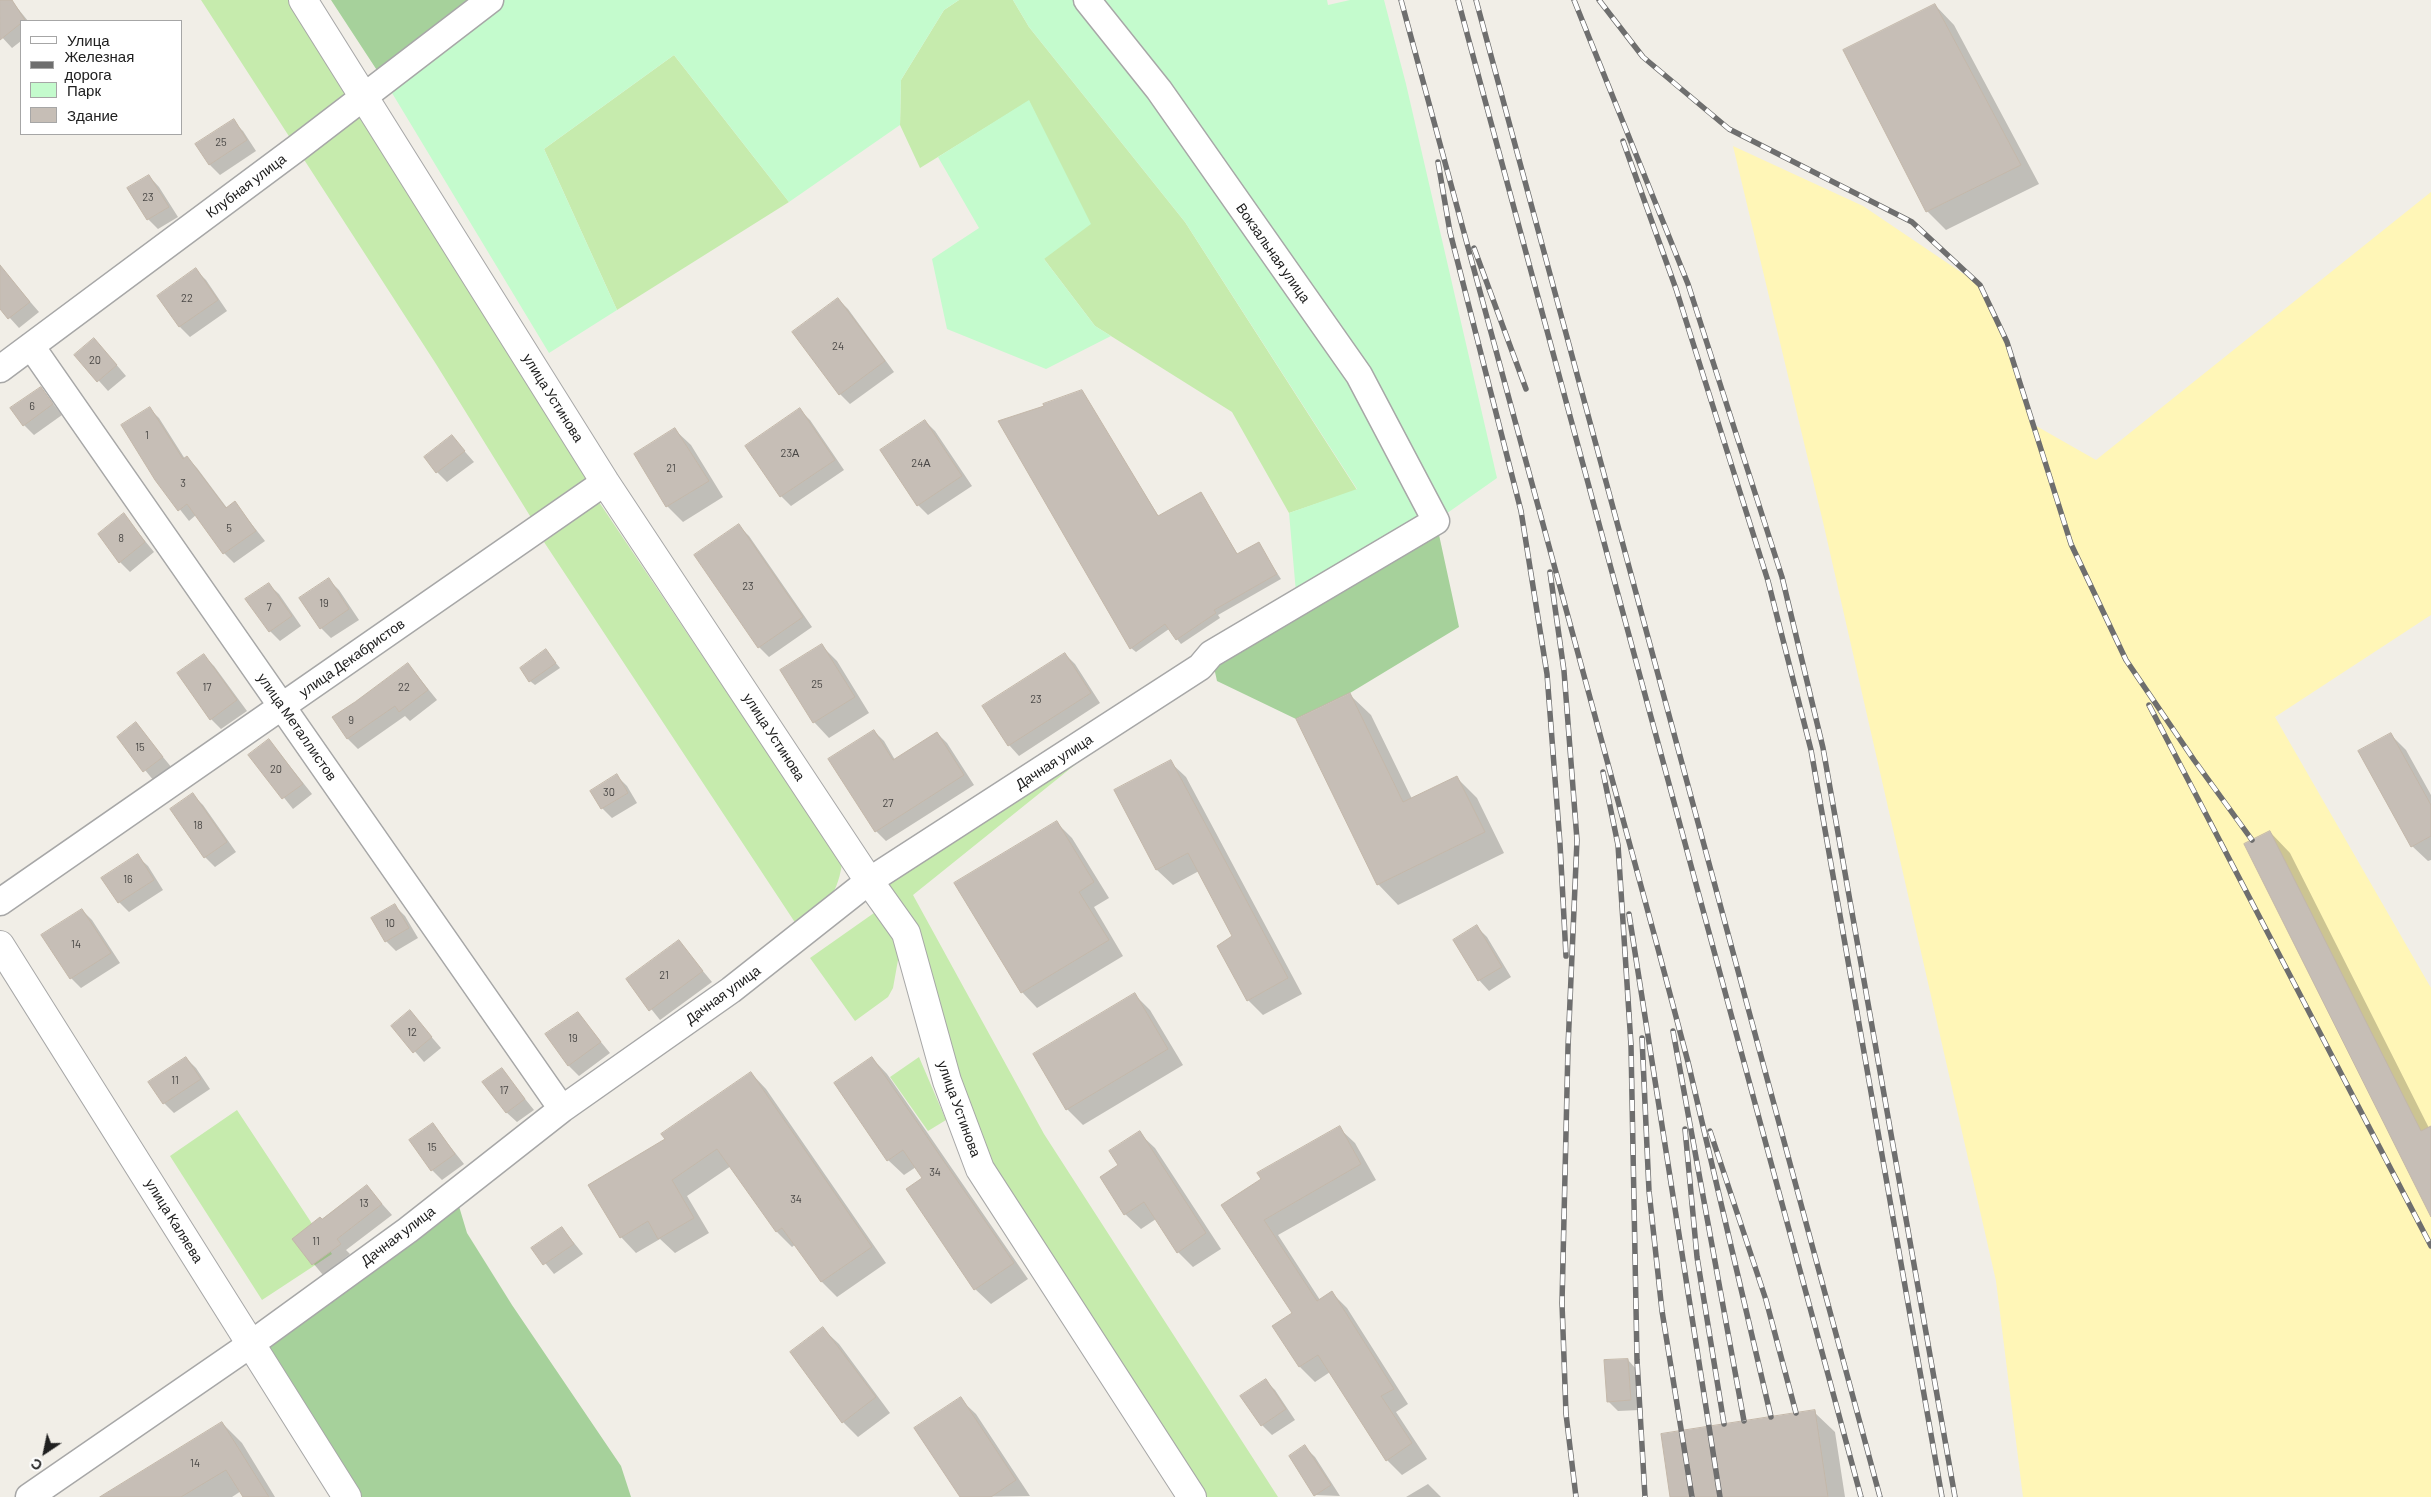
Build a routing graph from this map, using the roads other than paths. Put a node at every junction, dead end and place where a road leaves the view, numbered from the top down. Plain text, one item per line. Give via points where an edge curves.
1 (303, 0) edge
2 (490, 0) edge
3 (1087, 0) edge
4 (364, 97) junction
5 (32, 346) junction
6 (0, 369) edge
7 (605, 482) junction
8 (1436, 521) joint
9 (283, 706) junction
10 (869, 881) junction
11 (0, 902) edge
12 (0, 945) edge
13 (562, 1109) junction
14 (251, 1344) junction
15 (29, 1497) edge
16 (347, 1497) edge
17 (1192, 1497) edge

1 - 4 street, улица Устинова
2 - 4 street, Клубная улица
3 - 8 street, Вокзальная улица via 1159,90 1358,375
4 - 5 street, Клубная улица
4 - 7 street, улица Устинова
5 - 6 street, Клубная улица
5 - 9 street, улица Металлистов
7 - 9 street, улица Декабристов
7 - 10 street, улица Устинова
8 - 10 street, Дачная улица via 1211,654 1200,667
9 - 11 street, улица Декабристов
9 - 13 street, улица Металлистов
10 - 13 street, Дачная улица via 731,990
10 - 17 street, улица Устинова via 906,933 947,1081 980,1169
12 - 14 street, улица Каляева
13 - 14 street, Дачная улица via 408,1230
14 - 15 street, Дачная улица
14 - 16 street, улица Каляева

